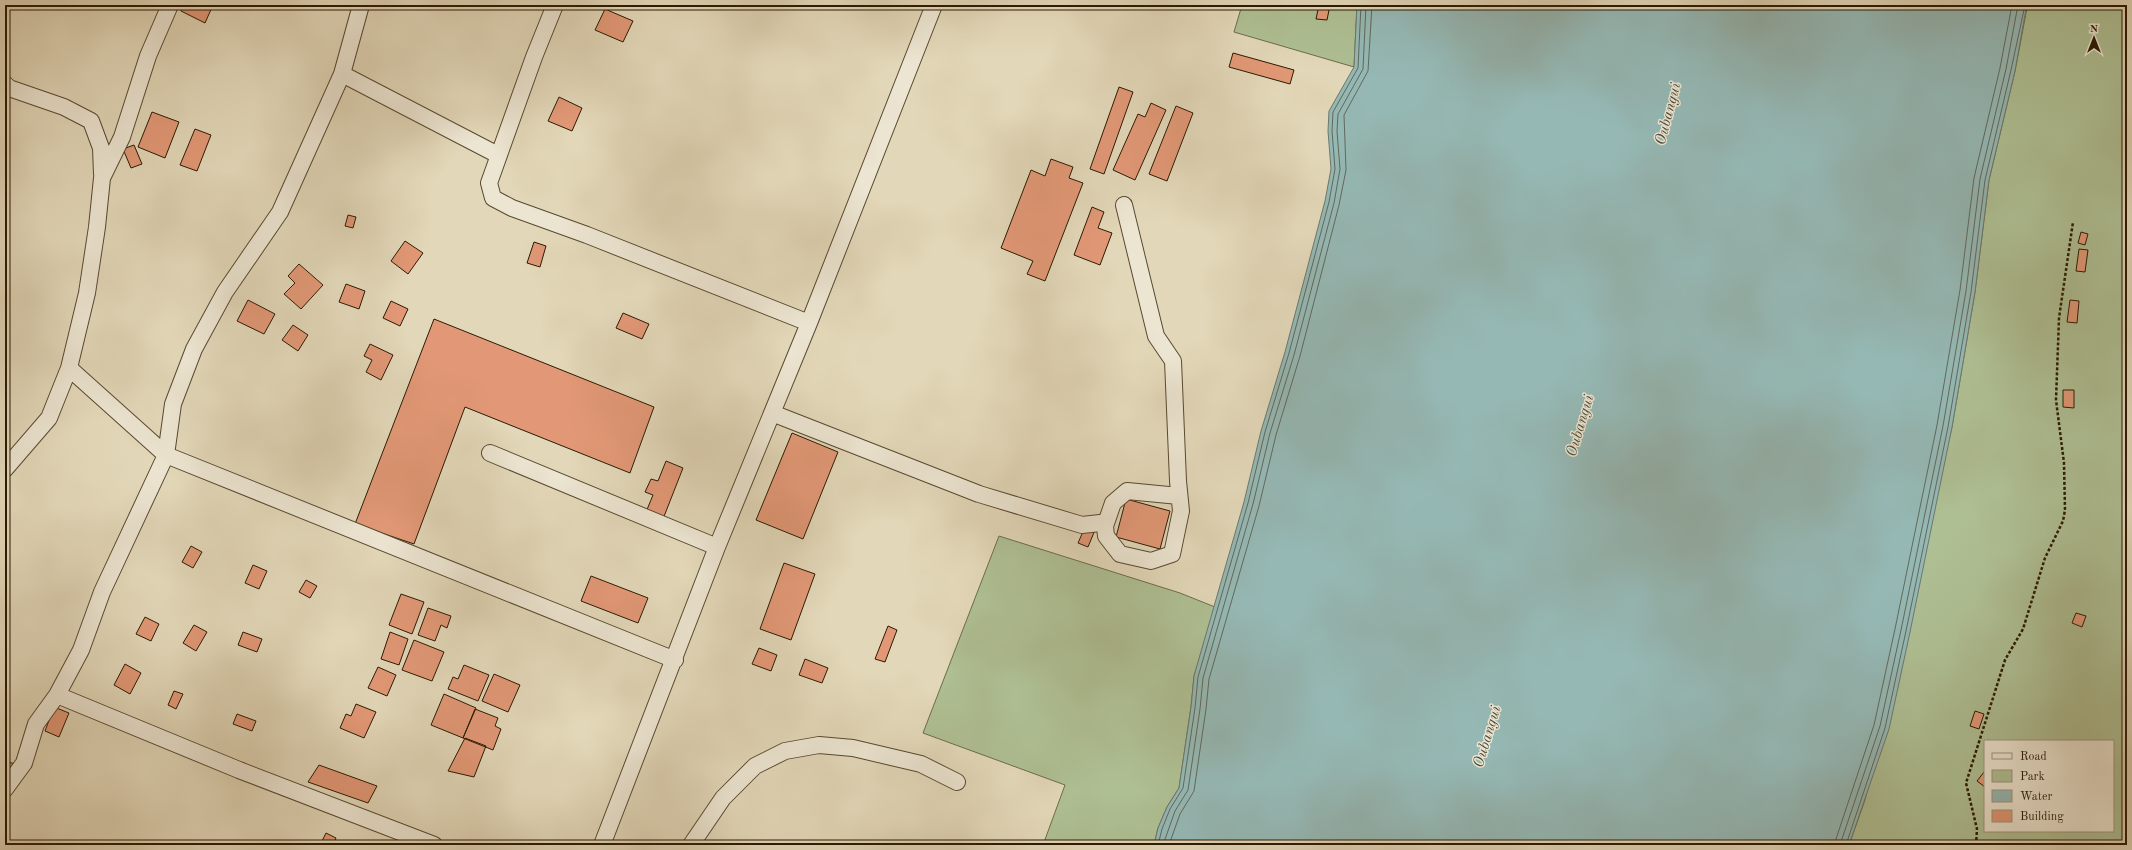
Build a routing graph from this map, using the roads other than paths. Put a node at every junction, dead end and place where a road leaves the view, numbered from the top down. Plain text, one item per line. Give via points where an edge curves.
1 (170, 5) edge
2 (361, 5) edge
3 (555, 5) edge
4 (934, 5) edge
5 (342, 74) junction
6 (5, 84) edge
7 (498, 155) junction
8 (102, 178) junction
9 (1124, 205) dead end
10 (809, 323) junction
11 (69, 368) junction
12 (772, 413) junction
13 (490, 453) dead end
14 (166, 455) junction
15 (5, 469) edge
16 (1179, 496) junction
17 (1105, 526) junction
18 (717, 548) junction
19 (675, 660) junction
20 (57, 695) junction
21 (957, 782) dead end
22 (5, 789) edge
23 (434, 845) edge
24 (602, 845) edge
25 (691, 845) edge

1 - 8 street via 148,56 122,137
2 - 5 street
3 - 7 street
4 - 10 street
5 - 7 street
5 - 14 street via 280,212 225,292 194,349 173,404
6 - 8 street via 9,88 64,107 91,120 101,148
7 - 10 street via 489,183 493,198 512,208
8 - 11 street via 87,293
9 - 16 street via 1156,336 1173,361
10 - 12 street
11 - 14 street
11 - 15 street via 49,418
12 - 17 street via 979,494 1082,525 1100,523
12 - 18 street
13 - 18 street
14 - 19 street
14 - 20 street via 102,592 81,650
16 - 17 street via 1127,491 1113,503
16 - 17 street via 1181,511 1172,554 1151,561 1120,554 1106,536
18 - 19 street
19 - 24 street
20 - 22 street via 36,724 24,763
20 - 23 street via 239,770
21 - 25 street via 921,764 853,748 819,745 785,751 755,766 723,798

